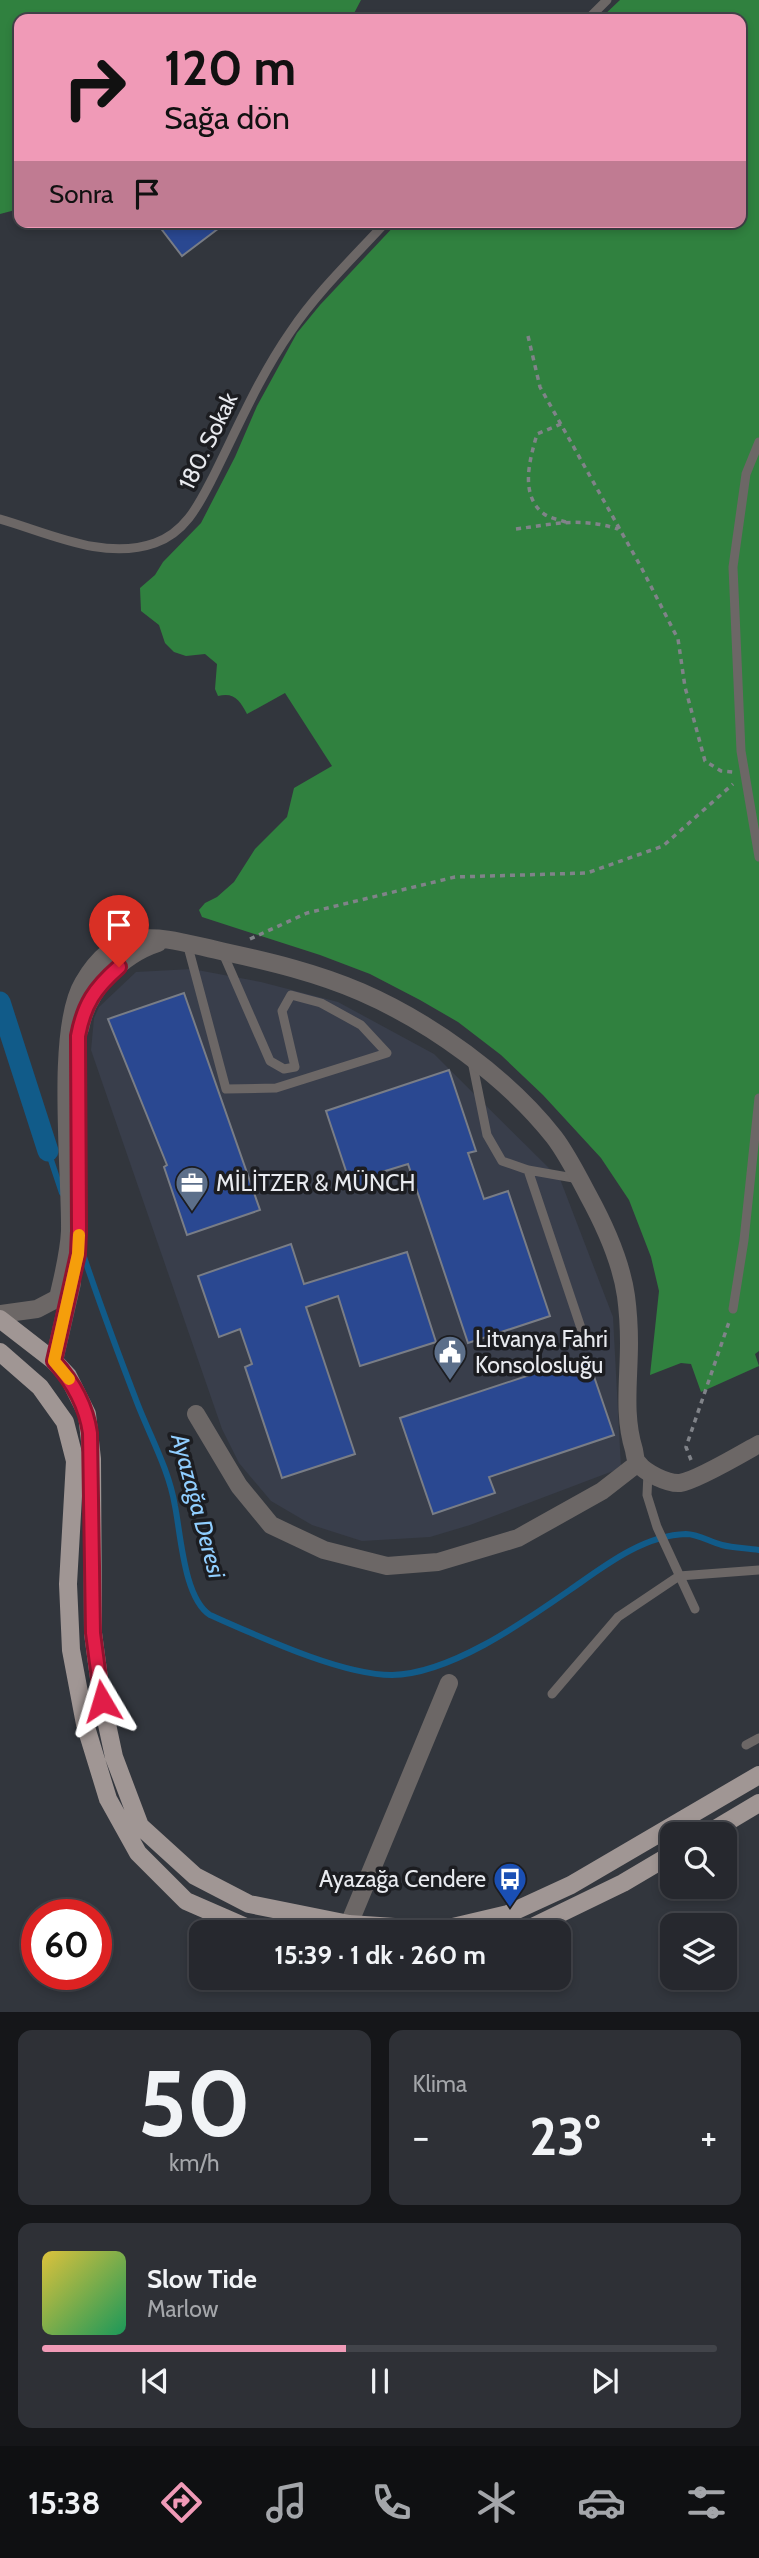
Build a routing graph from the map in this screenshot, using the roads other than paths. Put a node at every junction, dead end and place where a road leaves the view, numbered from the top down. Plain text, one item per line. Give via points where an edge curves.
1 (607, 0) edge
2 (593, 14) edge
3 (381, 228) edge
4 (759, 443) edge
5 (0, 519) edge
6 (759, 857) edge
7 (187, 943) junction
8 (222, 951) junction
9 (472, 1059) junction
10 (759, 1098) edge
11 (528, 1170) junction
12 (579, 1179) junction
13 (70, 1269) junction
14 (733, 1309) road end
15 (0, 1314) edge
16 (0, 1319) edge
17 (581, 1328) dead end
18 (0, 1352) edge
19 (54, 1361) junction
20 (196, 1414) dead end
21 (759, 1444) edge
22 (643, 1467) junction
23 (759, 1570) edge
24 (679, 1576) junction
25 (695, 1609) dead end
26 (449, 1683) dead end
27 (552, 1694) dead end
28 (759, 1738) edge
29 (746, 1745) dead end
30 (759, 1776) edge
31 (759, 1803) edge
32 (727, 1822) edge
33 (660, 1861) edge
34 (230, 1920) edge
35 (329, 1920) edge
36 (351, 1920) edge
37 (482, 1920) edge
38 (547, 1920) edge

1 - 2 lane
3 - 5 lane, 180. Sokak via 292,329 248,402 202,499 176,533 136,548 108,549
4 - 6 lane via 746,474 733,567 741,751
7 - 8 street
7 - 8 lane via 226,1089 276,1087 387,1053 361,1025 321,1003 291,995 282,1011 295,1067 284,1069 270,1061
7 - 13 street via 168,939 135,952 106,979 82,1014 75,1168 79,1231
8 - 9 street via 362,992
9 - 11 lane via 487,1135 502,1161
9 - 12 street via 555,1138
10 - 14 lane
11 - 12 lane
11 - 17 lane
12 - 22 street via 621,1269 629,1341 627,1429
13 - 15 street via 58,1298 37,1309
13 - 19 street
16 - 19 main road
18 - 34 main road via 40,1387 65,1422 75,1461 68,1584 71,1650 85,1724 108,1799 138,1853 186,1900
19 - 35 main road via 68,1376 88,1413 93,1633 114,1758 141,1826 195,1875 249,1904
20 - 22 street via 239,1486 271,1525 324,1550 387,1566 438,1562 518,1538
21 - 22 street via 680,1483
22 - 24 lane via 657,1527
23 - 24 lane
24 - 25 lane
24 - 27 lane via 618,1617
26 - 36 street
28 - 29 lane
30 - 37 main road via 571,1885 508,1914
31 - 32 main road
33 - 38 main road

